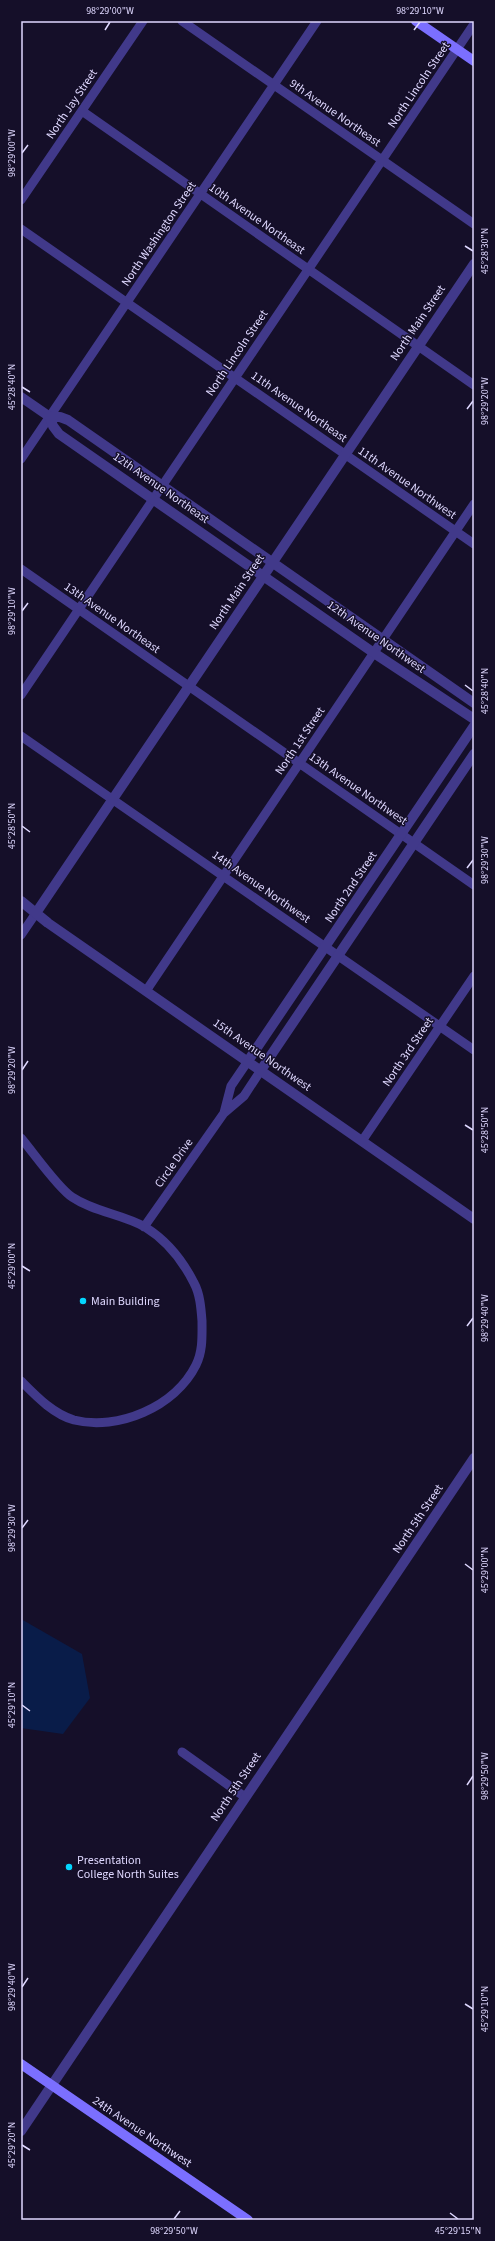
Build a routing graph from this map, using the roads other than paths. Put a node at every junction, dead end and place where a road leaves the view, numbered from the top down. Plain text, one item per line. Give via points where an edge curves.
1 (143, 21) edge
2 (182, 21) edge
3 (317, 21) edge
4 (416, 21) edge
5 (474, 24) edge
6 (457, 50) junction
7 (474, 61) edge
8 (274, 85) junction
9 (82, 111) junction
10 (382, 160) junction
11 (201, 194) junction
12 (21, 200) edge
13 (474, 224) edge
14 (21, 229) edge
15 (474, 264) edge
16 (308, 269) junction
17 (127, 303) junction
18 (419, 346) junction
19 (235, 378) junction
20 (474, 385) edge
21 (21, 397) edge
22 (50, 417) junction
23 (345, 455) junction
24 (21, 459) edge
25 (162, 486) junction
26 (154, 499) junction
27 (474, 504) edge
28 (456, 531) junction
29 (474, 544) edge
30 (273, 562) junction
31 (21, 569) edge
32 (264, 575) junction
33 (78, 610) junction
34 (383, 639) junction
35 (374, 653) junction
36 (190, 686) junction
37 (21, 695) edge
38 (474, 703) edge
39 (474, 719) edge
40 (474, 726) edge
41 (21, 736) edge
42 (474, 754) edge
43 (300, 763) junction
44 (113, 799) junction
45 (402, 835) junction
46 (415, 843) junction
47 (223, 876) junction
48 (474, 885) edge
49 (21, 901) edge
50 (36, 913) junction
51 (21, 935) edge
52 (326, 947) junction
53 (338, 956) junction
54 (474, 976) edge
55 (146, 991) junction
56 (440, 1026) junction
57 (474, 1050) edge
58 (248, 1061) junction
59 (261, 1070) junction
60 (224, 1112) junction
61 (21, 1138) edge
62 (362, 1141) junction
63 (473, 1216) edge
64 (144, 1227) junction
65 (21, 1381) edge
66 (474, 1458) edge
67 (182, 1752) dead end
68 (245, 1797) junction
69 (21, 2064) edge
70 (52, 2086) junction
71 (21, 2131) edge
72 (248, 2220) edge

1 - 9 street, North Jay Street
2 - 8 street, 9th Avenue Northeast
3 - 8 street, North Washington Street
4 - 6 main road
5 - 6 street, North Lincoln Street
6 - 7 main road
6 - 10 street, North Lincoln Street
8 - 10 street, 9th Avenue Northeast
8 - 11 street, North Washington Street
9 - 11 street, 10th Avenue Northeast
9 - 12 street, North Jay Street
10 - 13 street, 9th Avenue Northeast
10 - 16 street, North Lincoln Street
11 - 16 street, 10th Avenue Northeast
11 - 17 street, North Washington Street
14 - 17 street, 11th Avenue Northeast
15 - 18 street, North Main Street
16 - 18 street, 10th Avenue Northeast
16 - 19 street, North Lincoln Street
17 - 19 street, 11th Avenue Northeast
17 - 22 street, North Washington Street
18 - 20 street, 10th Avenue Northeast
18 - 23 street, North Main Street
19 - 23 street, 11th Avenue Northeast
19 - 25 street, North Lincoln Street
21 - 22 street, 12th Avenue Northeast
22 - 24 street, North Washington Street
22 - 25 street, 12th Avenue Northeast via 60,416 68,420
22 - 26 street, 12th Avenue Northeast via 59,434
23 - 28 street, 11th Avenue Northwest
23 - 30 street, North Main Street
25 - 26 street, North Lincoln Street
25 - 30 street, 12th Avenue Northeast
26 - 32 street, 12th Avenue Northeast
26 - 33 street, North Lincoln Street
27 - 28 street, North 1st Street
28 - 29 street, 11th Avenue Northwest
28 - 34 street, North 1st Street
30 - 32 street, North Main Street
30 - 34 street, 12th Avenue Northwest
31 - 33 street, 13th Avenue Northeast
32 - 35 street, 12th Avenue Northwest
32 - 36 street, North Main Street
33 - 36 street, 13th Avenue Northeast
33 - 37 street, North Lincoln Street
34 - 35 street, North 1st Street
34 - 38 street, 12th Avenue Northwest
35 - 39 street, 12th Avenue Northwest
35 - 43 street, North 1st Street
36 - 43 street, 13th Avenue Northwest
36 - 44 street, North Main Street
40 - 45 street, North 2nd Street
41 - 44 street, 14th Avenue Northwest
42 - 46 street
43 - 45 street, 13th Avenue Northwest
43 - 47 street, North 1st Street
44 - 47 street, 14th Avenue Northwest
44 - 50 street, North Main Street
45 - 46 street, 13th Avenue Northwest
45 - 52 street, North 2nd Street
46 - 48 street, 13th Avenue Northwest
46 - 53 street
47 - 52 street, 14th Avenue Northwest
47 - 55 street, North 1st Street
49 - 50 street, 15th Avenue Northwest
50 - 51 street, North Main Street
50 - 55 street, 15th Avenue Northwest
52 - 53 street, 14th Avenue Northwest
52 - 58 street, North 2nd Street
53 - 56 street, 14th Avenue Northwest
53 - 59 street
54 - 56 street, North 3rd Street
55 - 58 street, 15th Avenue Northwest
56 - 57 street, 14th Avenue Northwest
56 - 62 street, North 3rd Street
58 - 59 street, 15th Avenue Northwest
58 - 60 street, Circle Drive via 231,1086
59 - 60 street, Circle Drive via 244,1096
59 - 62 street, 15th Avenue Northwest
60 - 64 street, Circle Drive
61 - 64 street via 70,1197
62 - 63 street, 15th Avenue Northwest
64 - 65 street via 182,1262 195,1284 199,1299 202,1340 196,1365 188,1377 148,1410 135,1416 102,1422 74,1419 61,1414
66 - 68 street, North 5th Street
67 - 68 street
68 - 70 street, North 5th Street
69 - 70 main road, 24th Avenue Northwest
70 - 71 street, North 5th Street
70 - 72 main road, 24th Avenue Northwest

